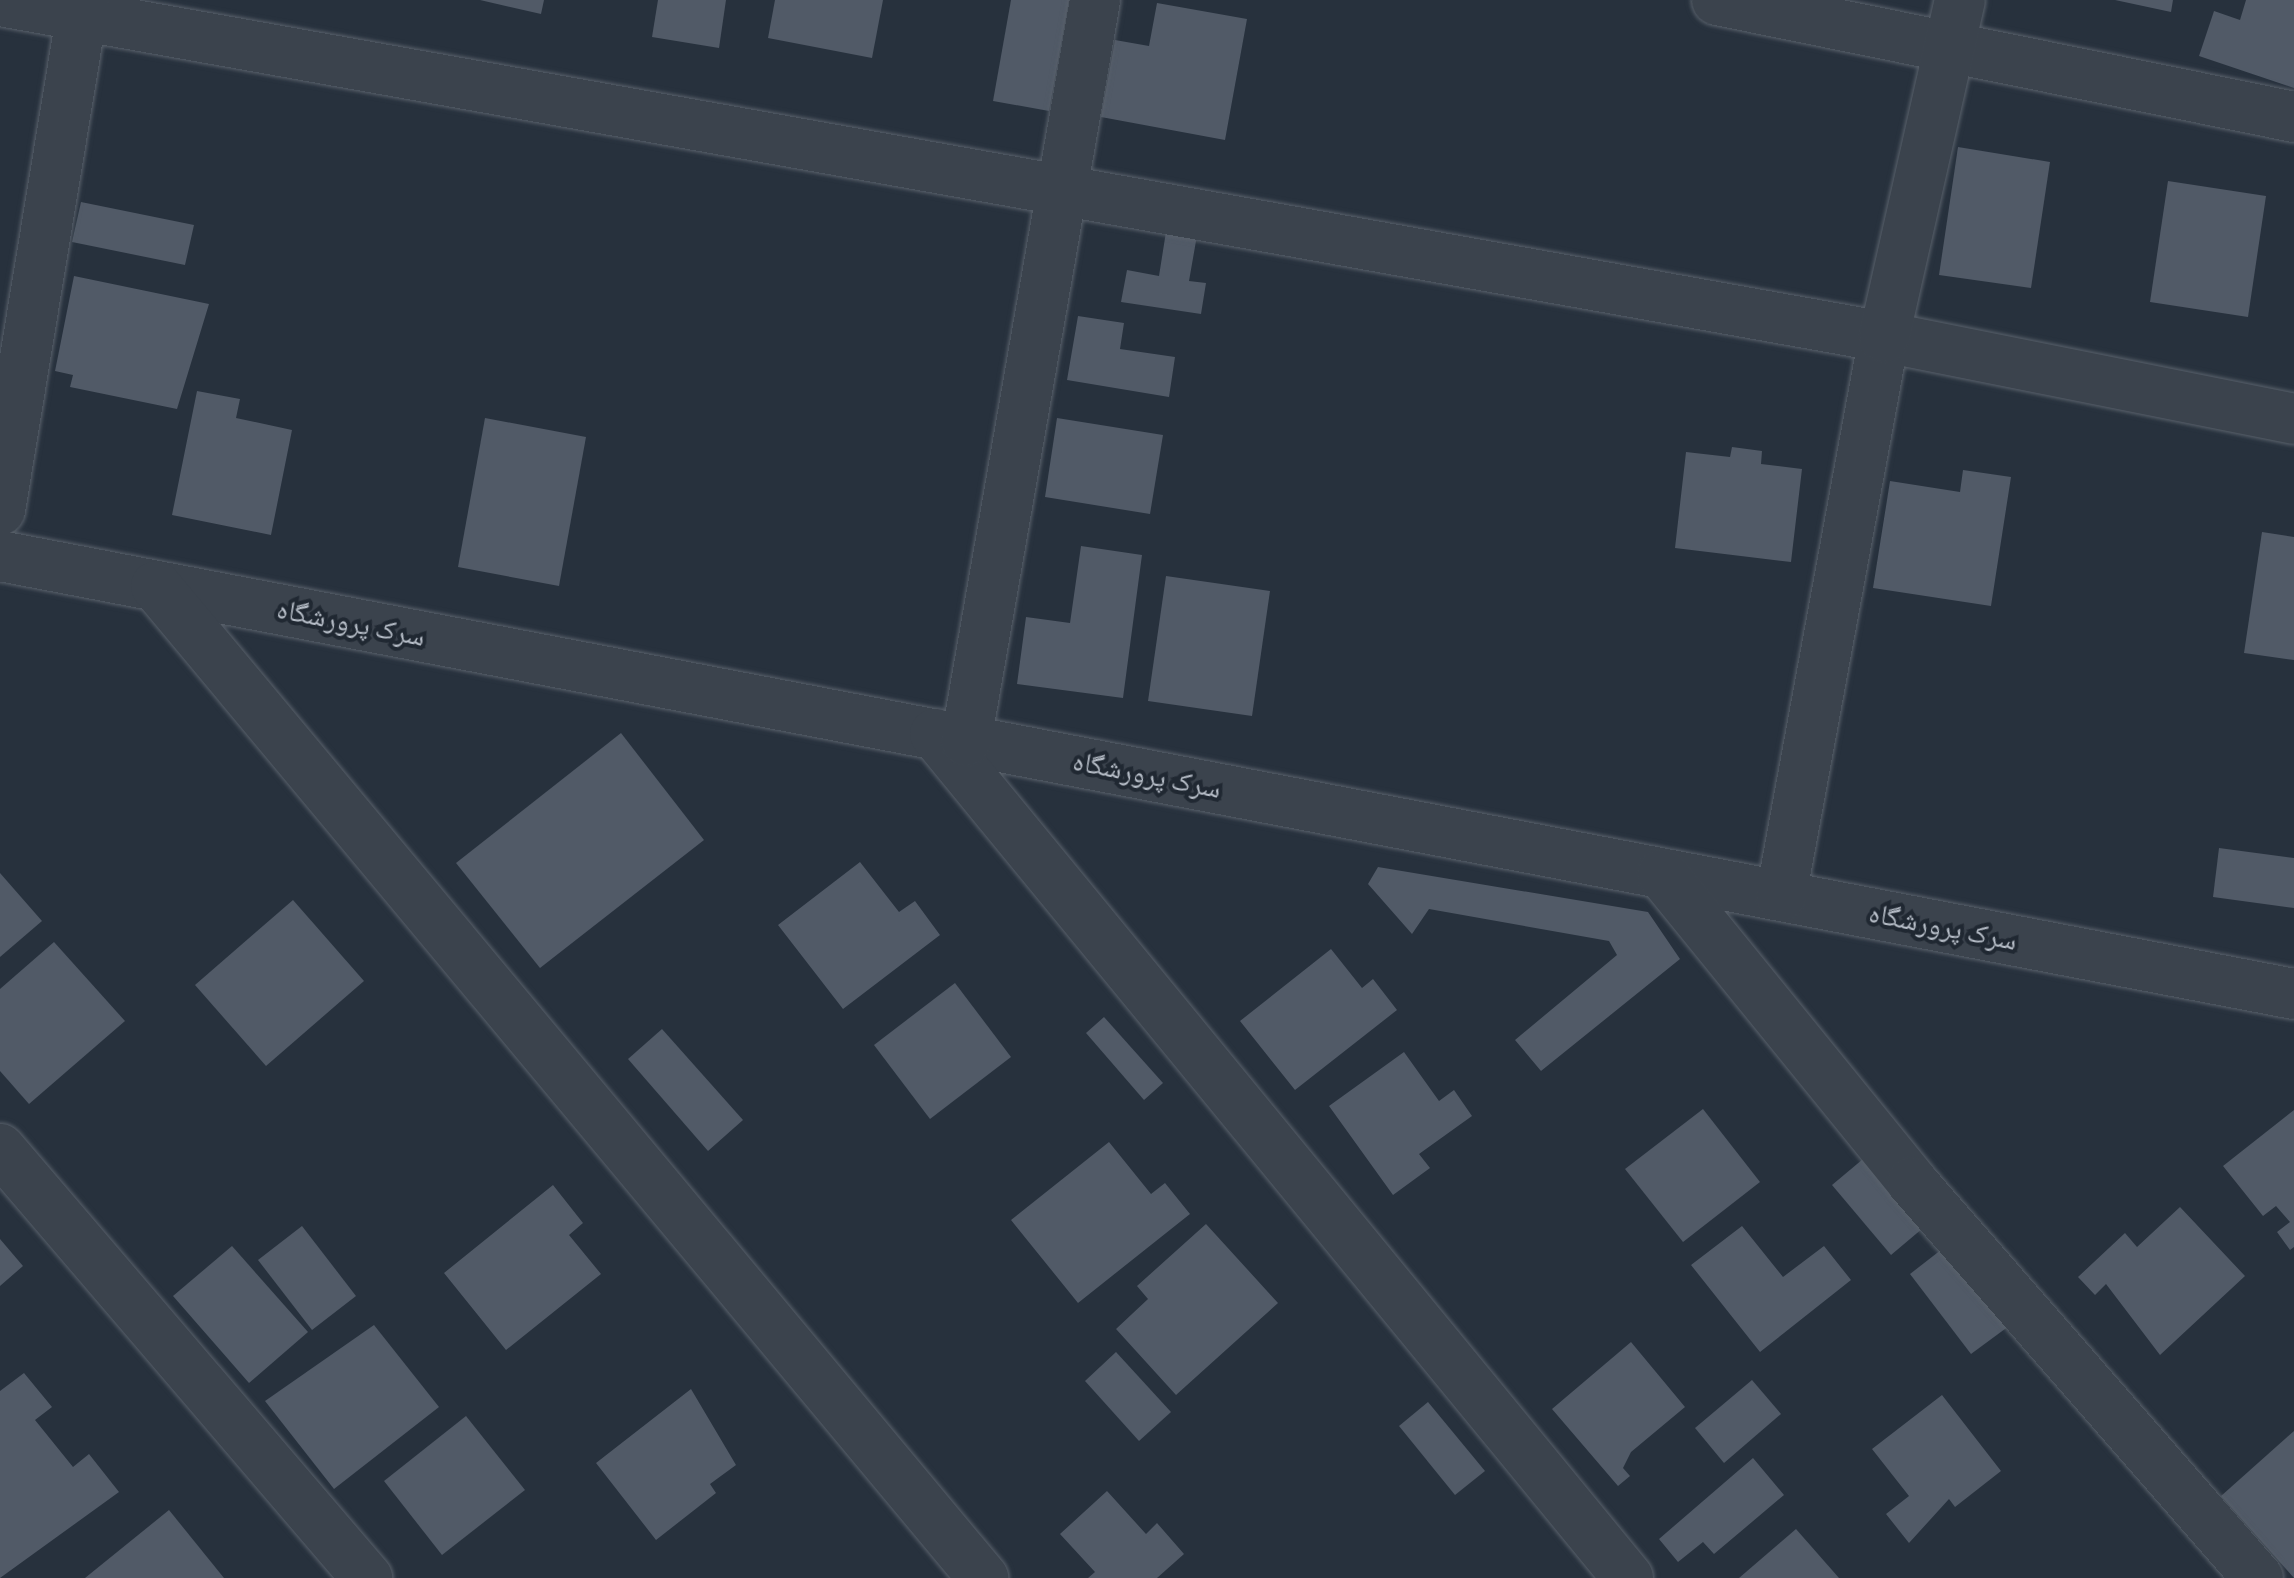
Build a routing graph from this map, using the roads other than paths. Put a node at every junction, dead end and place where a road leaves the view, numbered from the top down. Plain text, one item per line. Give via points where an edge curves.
1 (1095, 0) edge
2 (1717, 0) edge
3 (1960, 0) edge
4 (0, 1) edge
5 (83, 8) edge
6 (1948, 52) junction
7 (2294, 117) edge
8 (1057, 193) junction
9 (1884, 337) junction
10 (2294, 419) edge
11 (0, 510) edge
12 (0, 556) edge
13 (156, 586) junction
14 (950, 738) junction
15 (1662, 874) junction
16 (1782, 896) junction
17 (2294, 994) edge
18 (0, 1149) edge
19 (366, 1578) edge
20 (983, 1578) edge
21 (1628, 1578) edge
22 (2258, 1578) edge

1 - 8 street
2 - 6 street
3 - 6 street
4 - 5 street
5 - 8 street
5 - 11 street
6 - 7 street
6 - 9 street
8 - 9 street
8 - 14 street
9 - 10 street
9 - 16 street
12 - 13 street, سرک پرورشگاه
13 - 14 street, سرک پرورشگاه
13 - 20 street
14 - 15 street, سرک پرورشگاه
14 - 21 street
15 - 16 street, سرک پرورشگاه
15 - 22 street via 1912,1182
16 - 17 street, سرک پرورشگاه
18 - 19 street

